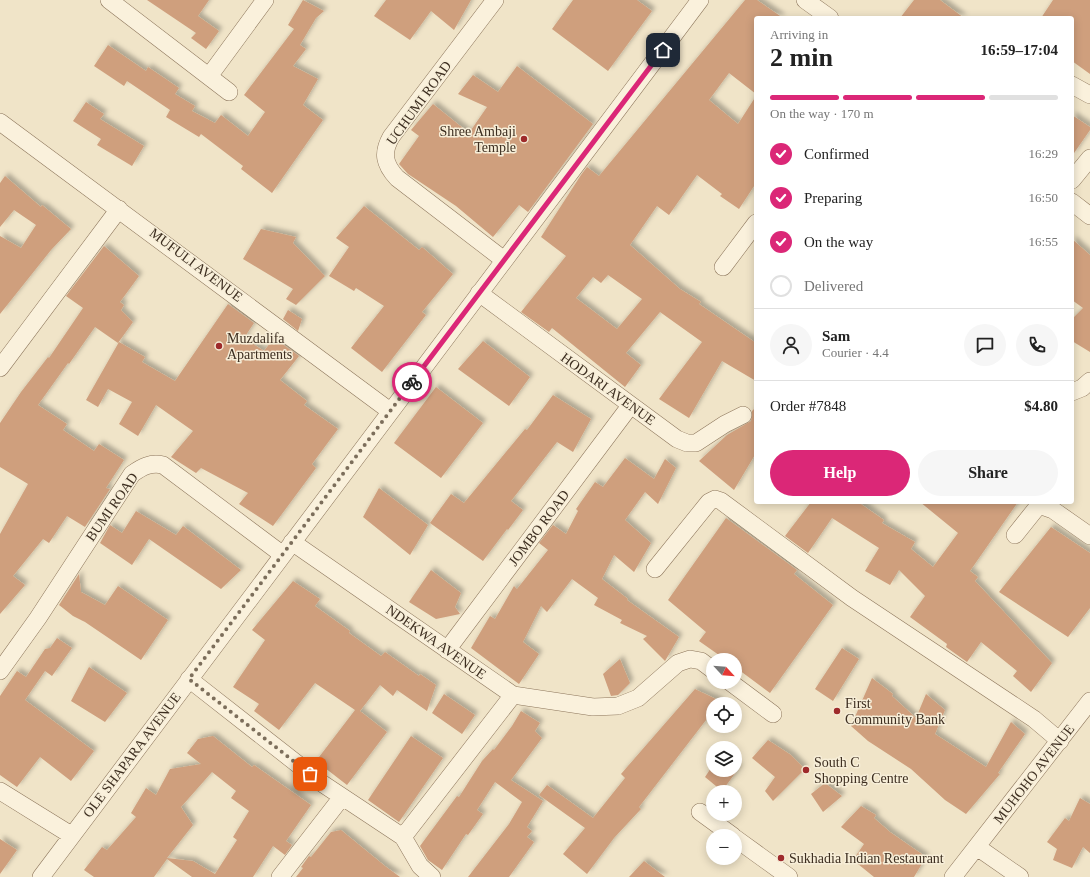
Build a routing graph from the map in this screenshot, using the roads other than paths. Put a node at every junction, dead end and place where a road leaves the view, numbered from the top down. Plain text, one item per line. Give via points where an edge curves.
1 (109, 0) edge
2 (265, 0) edge
3 (495, 0) edge
4 (700, 0) edge
5 (805, 0) edge
6 (827, 16) edge
7 (210, 75) junction
8 (1074, 86) edge
9 (229, 92) dead end
10 (1090, 95) edge
11 (0, 122) edge
12 (1090, 158) edge
13 (1074, 178) edge
14 (1074, 204) edge
15 (119, 209) junction
16 (1090, 216) edge
17 (754, 226) edge
18 (504, 260) junction
19 (723, 267) dead end
20 (479, 293) junction
21 (0, 368) edge
22 (1090, 382) edge
23 (1074, 391) edge
24 (630, 406) junction
25 (390, 411) junction
26 (743, 415) dead end
27 (1015, 535) dead end
28 (1090, 536) edge
29 (288, 549) junction
30 (655, 569) dead end
31 (447, 650) junction
32 (706, 665) edge
33 (0, 672) edge
34 (189, 679) junction
35 (739, 689) edge
36 (513, 695) junction
37 (1090, 701) edge
38 (773, 714) dead end
39 (1060, 741) junction
40 (0, 791) edge
41 (342, 797) junction
42 (700, 812) dead end
43 (723, 829) edge
44 (71, 836) junction
45 (403, 837) junction
46 (742, 843) edge
47 (977, 847) junction
48 (41, 877) edge
49 (280, 877) edge
50 (432, 877) edge
51 (789, 877) edge
52 (953, 877) edge
53 (1020, 877) edge

1 - 7 street
2 - 7 street
3 - 18 street, UCHUMI ROAD via 392,137 386,147 385,158 389,169 397,178
4 - 18 street, OLE SHAPARA AVENUE
5 - 6 street
7 - 9 street
8 - 10 street
11 - 15 street, MUFULI AVENUE
12 - 13 street
14 - 16 street
15 - 21 street
15 - 25 street, MUFULI AVENUE
17 - 19 street
18 - 20 street, OLE SHAPARA AVENUE
20 - 24 street, HODARI AVENUE
20 - 25 street, OLE SHAPARA AVENUE
22 - 23 street
24 - 26 street, HODARI AVENUE via 677,439 696,444
24 - 31 street, JOMBO ROAD
25 - 29 street, OLE SHAPARA AVENUE
27 - 28 street via 1039,505 1053,510
29 - 31 street, NDEKWA AVENUE
29 - 33 street, BUMI ROAD via 163,465 156,463 143,466 132,474
29 - 34 street, OLE SHAPARA AVENUE
30 - 39 street via 709,502 715,499 721,501 839,589 1034,719
31 - 36 street, NDEKWA AVENUE
32 - 36 street, NDEKWA AVENUE via 690,659 678,663 638,698 618,706 593,707
34 - 41 street
34 - 44 street, OLE SHAPARA AVENUE
35 - 38 street
36 - 45 street
37 - 39 street, MUHOHO AVENUE
39 - 47 street, MUHOHO AVENUE
40 - 44 street
41 - 45 street
41 - 49 street
42 - 43 street
44 - 48 street, OLE SHAPARA AVENUE
45 - 50 street via 420,866
46 - 51 street
47 - 52 street, MUHOHO AVENUE
47 - 53 street

